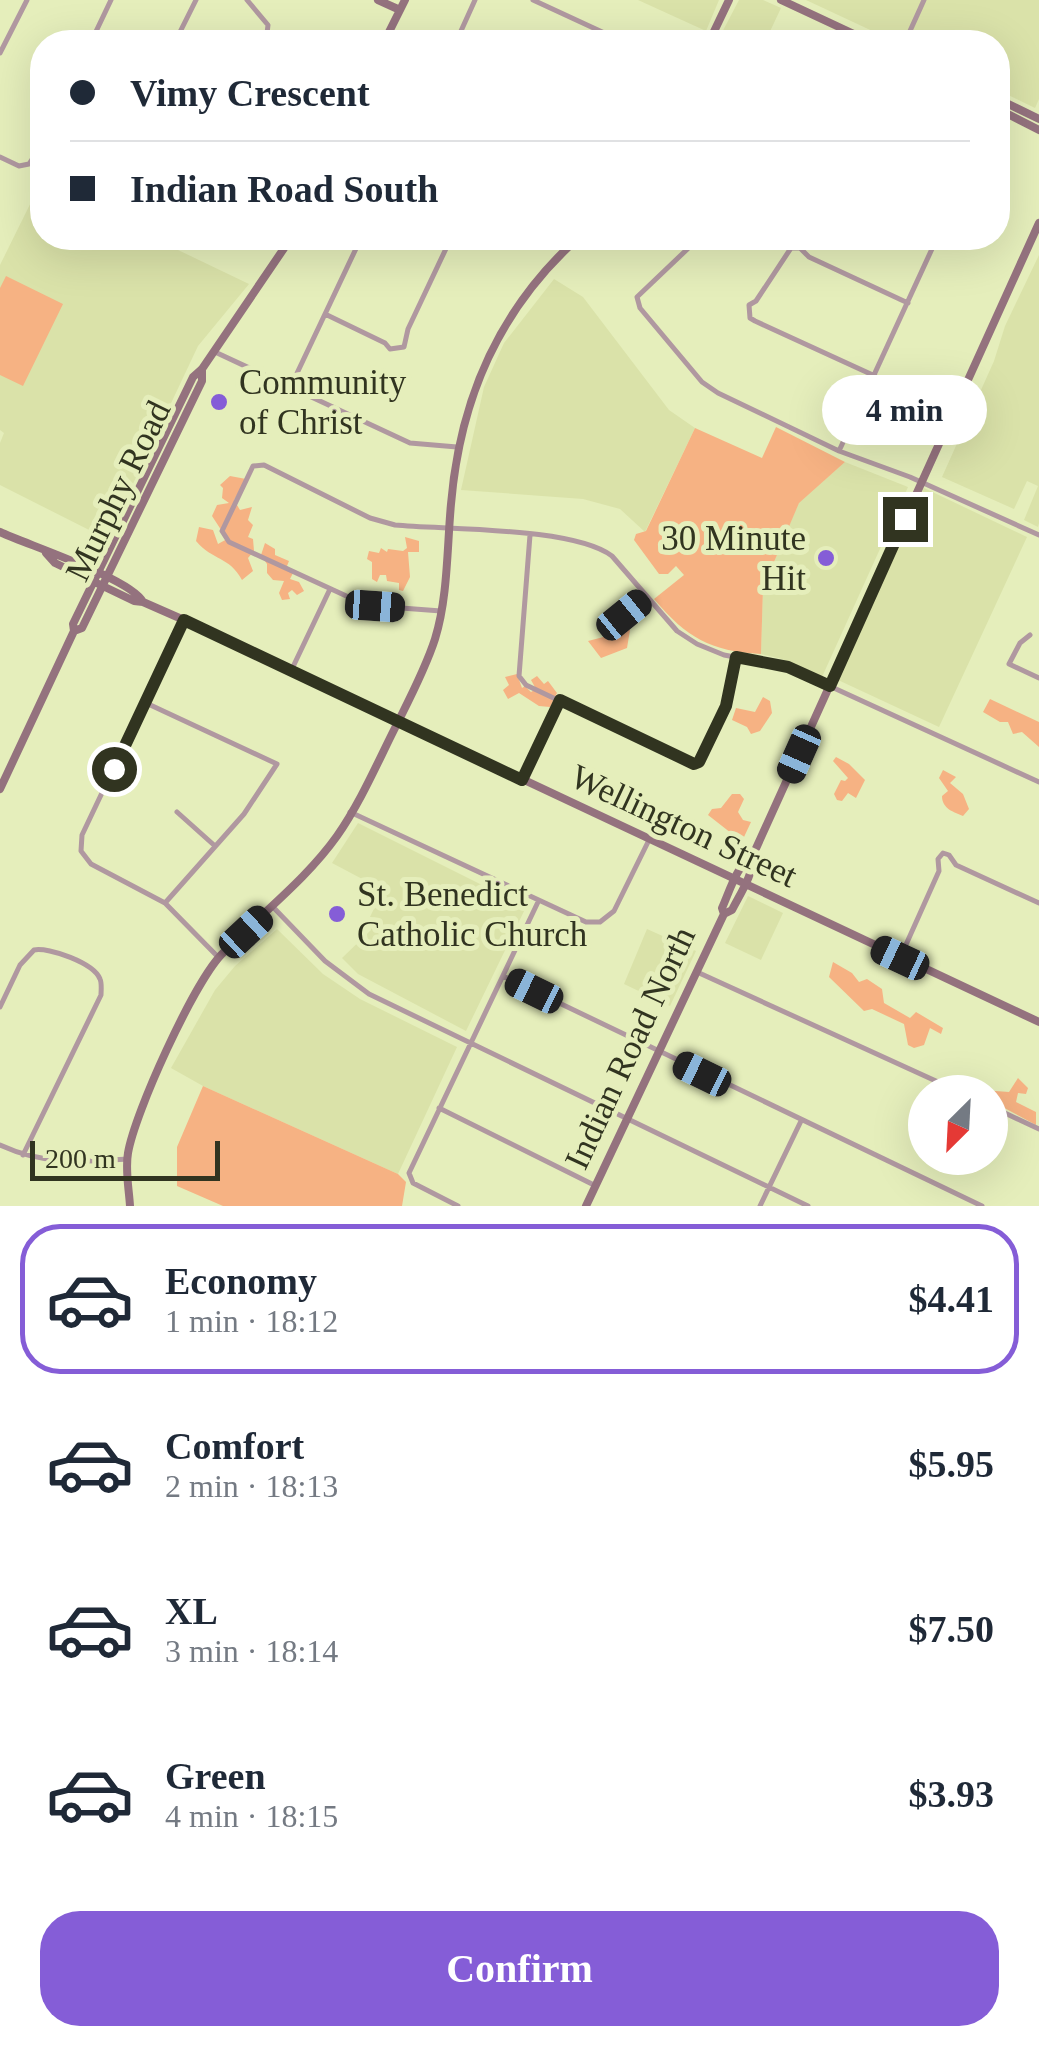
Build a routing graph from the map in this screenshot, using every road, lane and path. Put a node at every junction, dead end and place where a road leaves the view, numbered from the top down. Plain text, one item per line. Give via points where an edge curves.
1 (27, 0) edge
2 (111, 0) edge
3 (196, 0) edge
4 (247, 0) edge
5 (378, 0) edge
6 (405, 0) edge
7 (475, 0) edge
8 (533, 0) edge
9 (729, 0) edge
10 (781, 0) edge
11 (924, 0) edge
12 (400, 10) junction
13 (97, 30) edge
14 (182, 30) edge
15 (268, 30) edge
16 (390, 30) edge
17 (461, 30) edge
18 (596, 30) edge
19 (715, 30) edge
20 (845, 30) edge
21 (910, 30) edge
22 (0, 52) edge
23 (1010, 105) edge
24 (1010, 116) edge
25 (1039, 118) edge
26 (1039, 130) edge
27 (0, 157) edge
28 (30, 162) edge
29 (1039, 224) edge
30 (285, 250) edge
31 (354, 250) edge
32 (446, 250) edge
33 (565, 250) edge
34 (687, 250) edge
35 (790, 250) edge
36 (802, 250) edge
37 (931, 250) edge
38 (908, 303) junction
39 (325, 314) junction
40 (213, 351) junction
41 (202, 369) junction
42 (875, 376) junction
43 (290, 388) junction
44 (457, 447) junction
45 (839, 451) junction
46 (922, 483) junction
47 (448, 529) junction
48 (0, 532) edge
49 (530, 535) junction
50 (1039, 535) edge
51 (95, 576) junction
52 (105, 581) junction
53 (330, 590) junction
54 (646, 596) junction
55 (441, 611) junction
56 (184, 620) junction
57 (607, 628) dead end
58 (74, 631) junction
59 (1030, 635) dead end
60 (736, 657) junction
61 (291, 670) junction
62 (1039, 678) edge
63 (830, 686) junction
64 (560, 700) junction
65 (146, 703) junction
66 (398, 721) junction
67 (522, 780) junction
68 (1039, 782) edge
69 (0, 789) edge
70 (177, 812) dead end
71 (350, 812) junction
72 (649, 840) junction
73 (215, 846) junction
74 (753, 855) junction
75 (734, 881) junction
76 (744, 885) junction
77 (538, 901) junction
78 (165, 903) junction
79 (1039, 903) edge
80 (272, 907) junction
81 (724, 914) junction
82 (219, 958) junction
83 (900, 958) junction
84 (697, 972) junction
85 (502, 976) junction
86 (0, 1007) edge
87 (1039, 1022) edge
88 (470, 1042) junction
89 (659, 1052) junction
90 (923, 1075) edge
91 (438, 1108) junction
92 (1008, 1114) edge
93 (628, 1119) junction
94 (801, 1121) junction
95 (1039, 1129) edge
96 (0, 1144) edge
97 (23, 1155) junction
98 (127, 1159) junction
99 (596, 1186) junction
100 (768, 1187) junction
101 (130, 1206) edge
102 (458, 1206) edge
103 (586, 1206) edge
104 (760, 1206) edge
105 (808, 1206) edge
106 (982, 1206) edge

1 - 22 street
2 - 13 street
3 - 14 street
4 - 15 street
5 - 12 main road
6 - 12 main road
7 - 17 street
8 - 18 street
9 - 19 main road
10 - 20 main road
11 - 21 street
12 - 16 main road
23 - 25 main road
24 - 26 main road
27 - 28 street via 19,166
29 - 46 main road
30 - 40 main road, Murphy Road
31 - 39 street
32 - 39 street via 404,347 390,348
33 - 44 main road via 503,326 479,374
34 - 45 street via 638,298 640,308 702,382
35 - 42 street via 749,305 750,318
36 - 38 street
37 - 38 street
38 - 42 street
39 - 43 street
40 - 41 main road, Murphy Road
40 - 43 street
41 - 51 main road, Murphy Road
41 - 52 main road, Murphy Road
42 - 45 street
43 - 44 street via 410,443
44 - 47 main road
45 - 46 street
46 - 50 street
46 - 63 main road
47 - 49 street
47 - 53 street via 380,521 258,464 225,523 224,537
47 - 55 main road
48 - 51 main road, Wellington Street
49 - 54 street via 600,547
49 - 64 street via 519,676
51 - 52 main road, Wellington Street
51 - 58 main road, Murphy Road
52 - 56 main road, Wellington Street via 134,601
52 - 58 main road, Murphy Road via 82,628
53 - 55 street via 375,606
53 - 61 street
54 - 57 street
54 - 60 street via 684,637
55 - 66 main road
56 - 61 main road, Wellington Street
56 - 65 street
58 - 69 main road, Murphy Road
59 - 62 street via 1009,664
60 - 63 street via 788,667
60 - 64 street via 726,706 694,764
61 - 66 main road, Wellington Street
63 - 68 street
63 - 74 main road
64 - 67 street
65 - 73 street via 277,764
65 - 78 street via 81,843 91,864
66 - 67 main road, Wellington Street
66 - 71 main road
67 - 72 main road, Wellington Street
70 - 73 street
71 - 77 street
71 - 80 main road via 337,836
72 - 75 main road, Wellington Street
72 - 77 street via 608,918 586,922
73 - 78 street
74 - 75 main road, Indian Road North
74 - 76 main road, Indian Road North
75 - 76 main road, Wellington Street
75 - 81 main road, Indian Road North
76 - 81 main road, Indian Road North
76 - 83 main road, Wellington Street
77 - 85 street
78 - 82 street
79 - 83 street via 940,855
80 - 82 main road
80 - 88 street via 347,980
81 - 84 main road, Indian Road North
82 - 98 main road via 138,1116
83 - 87 main road, Wellington Street
84 - 89 main road, Indian Road North
84 - 90 street
85 - 88 street
85 - 89 street
86 - 97 street via 34,950 50,949 100,979 100,996
88 - 91 street
88 - 93 street
89 - 93 main road, Indian Road North
89 - 94 street
91 - 99 street
91 - 102 street via 409,1174 412,1183
92 - 95 street
93 - 99 main road, Indian Road North
93 - 100 street
94 - 100 street
94 - 106 street
96 - 97 street
97 - 98 street via 72,1163
98 - 101 main road
99 - 103 main road, Indian Road North
100 - 104 street
100 - 105 street

